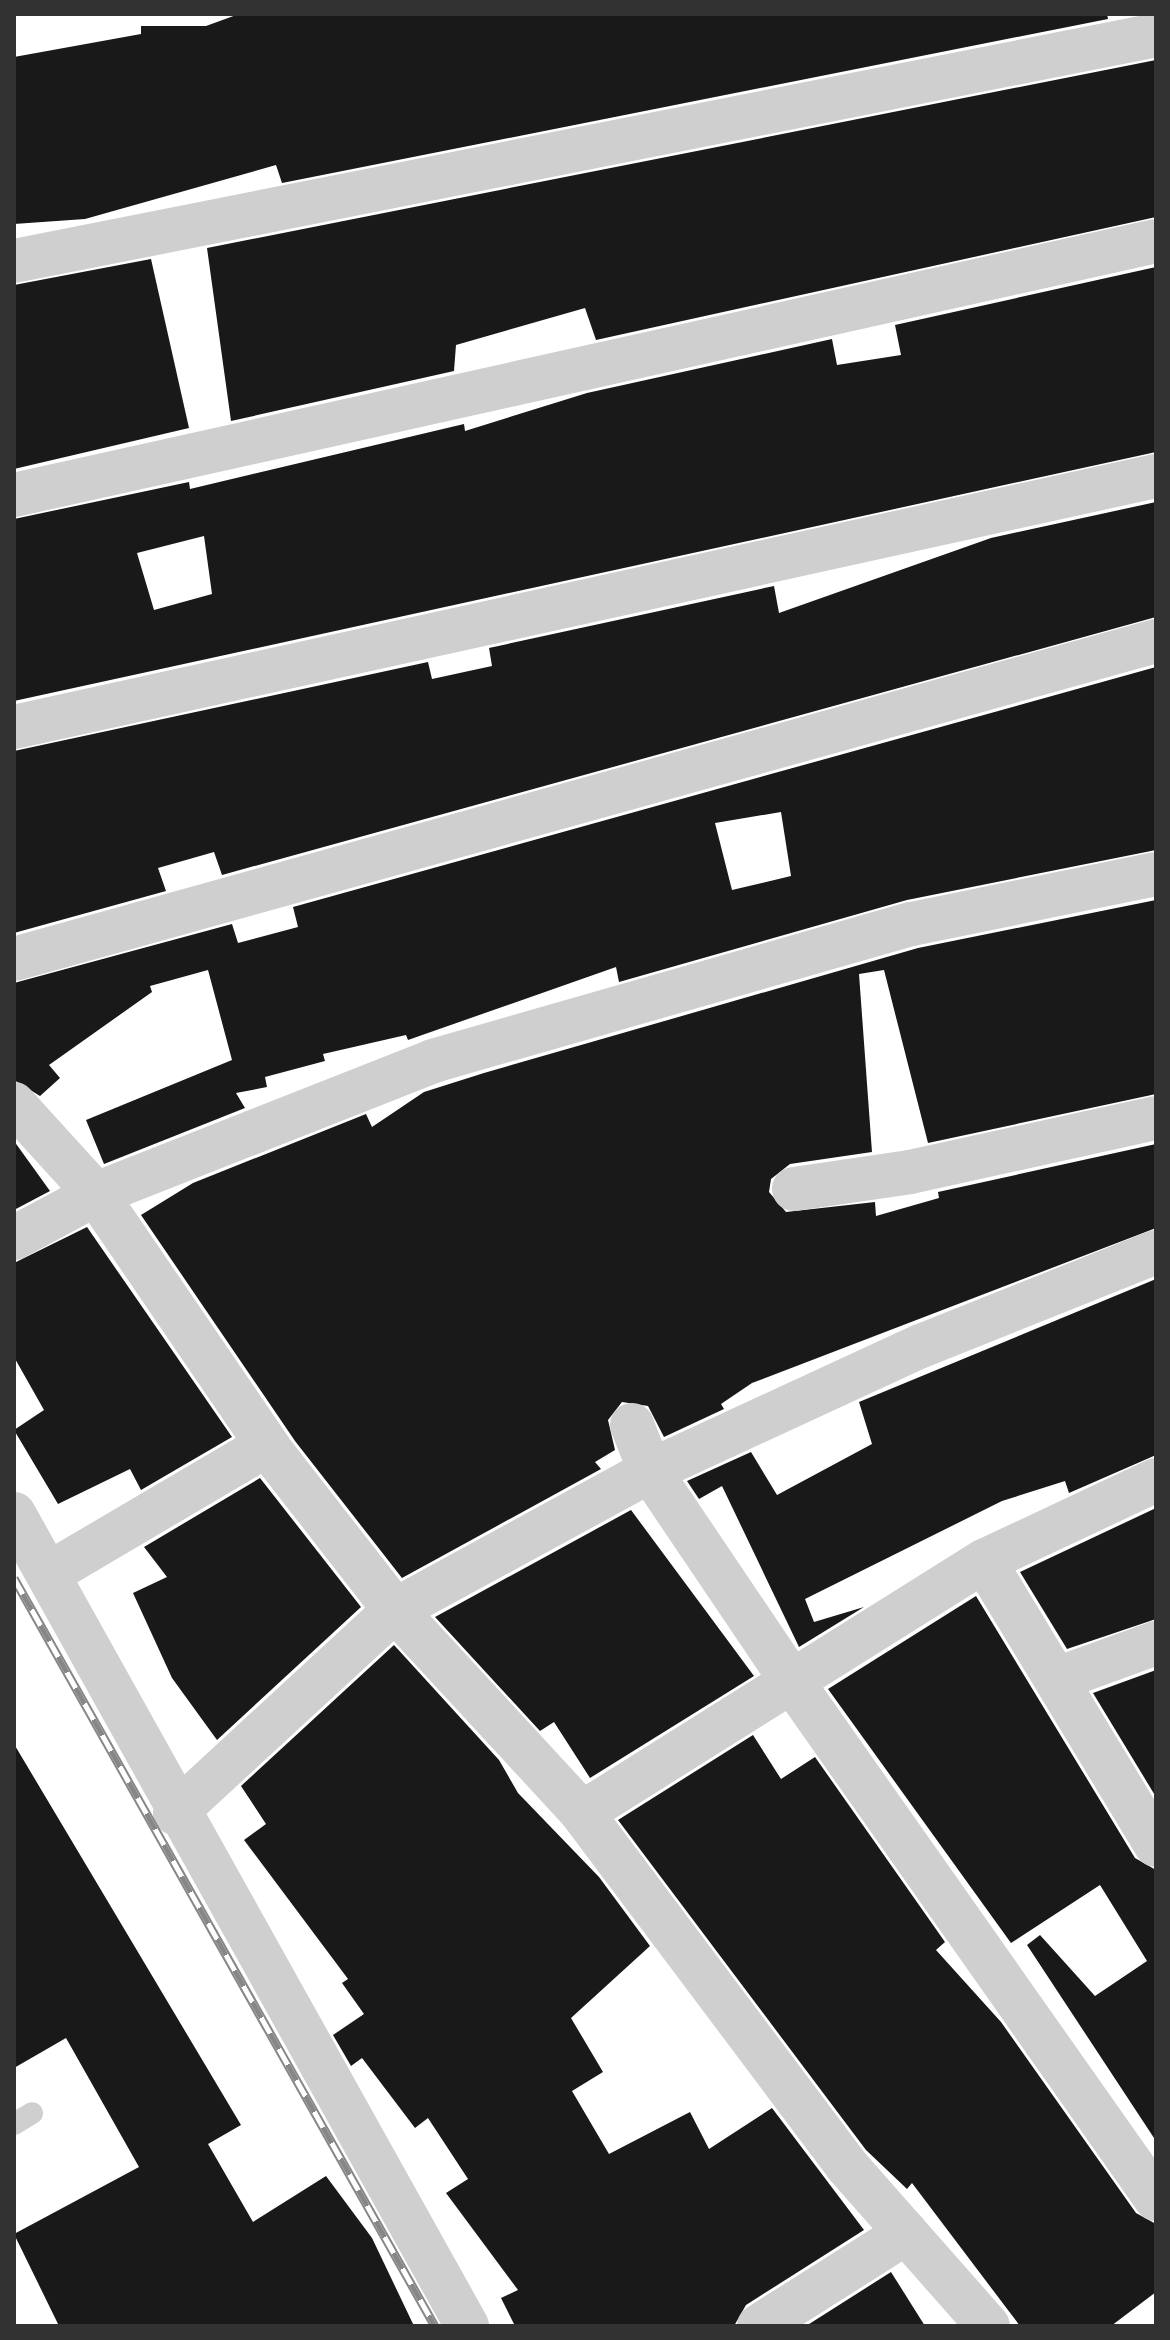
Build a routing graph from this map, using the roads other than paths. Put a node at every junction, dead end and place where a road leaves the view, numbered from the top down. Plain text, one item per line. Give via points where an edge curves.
1 (1156, 35) edge
2 (1156, 241) edge
3 (14, 261) edge
4 (1156, 476) edge
5 (14, 495) edge
6 (1156, 641) edge
7 (14, 727) edge
8 (1156, 874) edge
9 (14, 959) edge
10 (14, 1104) edge
11 (1156, 1118) edge
12 (794, 1189) dead end
13 (96, 1194) junction
14 (14, 1238) edge
15 (1156, 1252) edge
16 (632, 1425) dead end
17 (267, 1445) junction
18 (650, 1471) junction
19 (1156, 1480) edge
20 (14, 1514) edge
21 (984, 1561) junction
22 (48, 1574) junction
23 (395, 1610) junction
24 (1156, 1643) edge
25 (1060, 1678) junction
26 (793, 1683) junction
27 (175, 1813) junction
28 (582, 1813) junction
29 (1156, 1845) edge
30 (1156, 2199) edge
31 (906, 2233) junction
32 (467, 2326) edge
33 (759, 2326) edge
34 (988, 2326) edge

1 - 3 street
2 - 5 street
4 - 7 street
6 - 9 street
8 - 13 street via 912,924 433,1061
10 - 13 street
11 - 12 street via 910,1172
13 - 14 street
13 - 17 street
15 - 18 street via 921,1346
16 - 18 street
17 - 22 street
17 - 23 street
18 - 23 street
18 - 26 street
19 - 21 street
20 - 22 street
21 - 25 street
21 - 26 street
22 - 27 street
23 - 27 street
23 - 28 street
24 - 25 street
25 - 29 street
26 - 28 street
26 - 30 street
27 - 32 street
28 - 31 street via 847,2166
31 - 33 street
31 - 34 street

